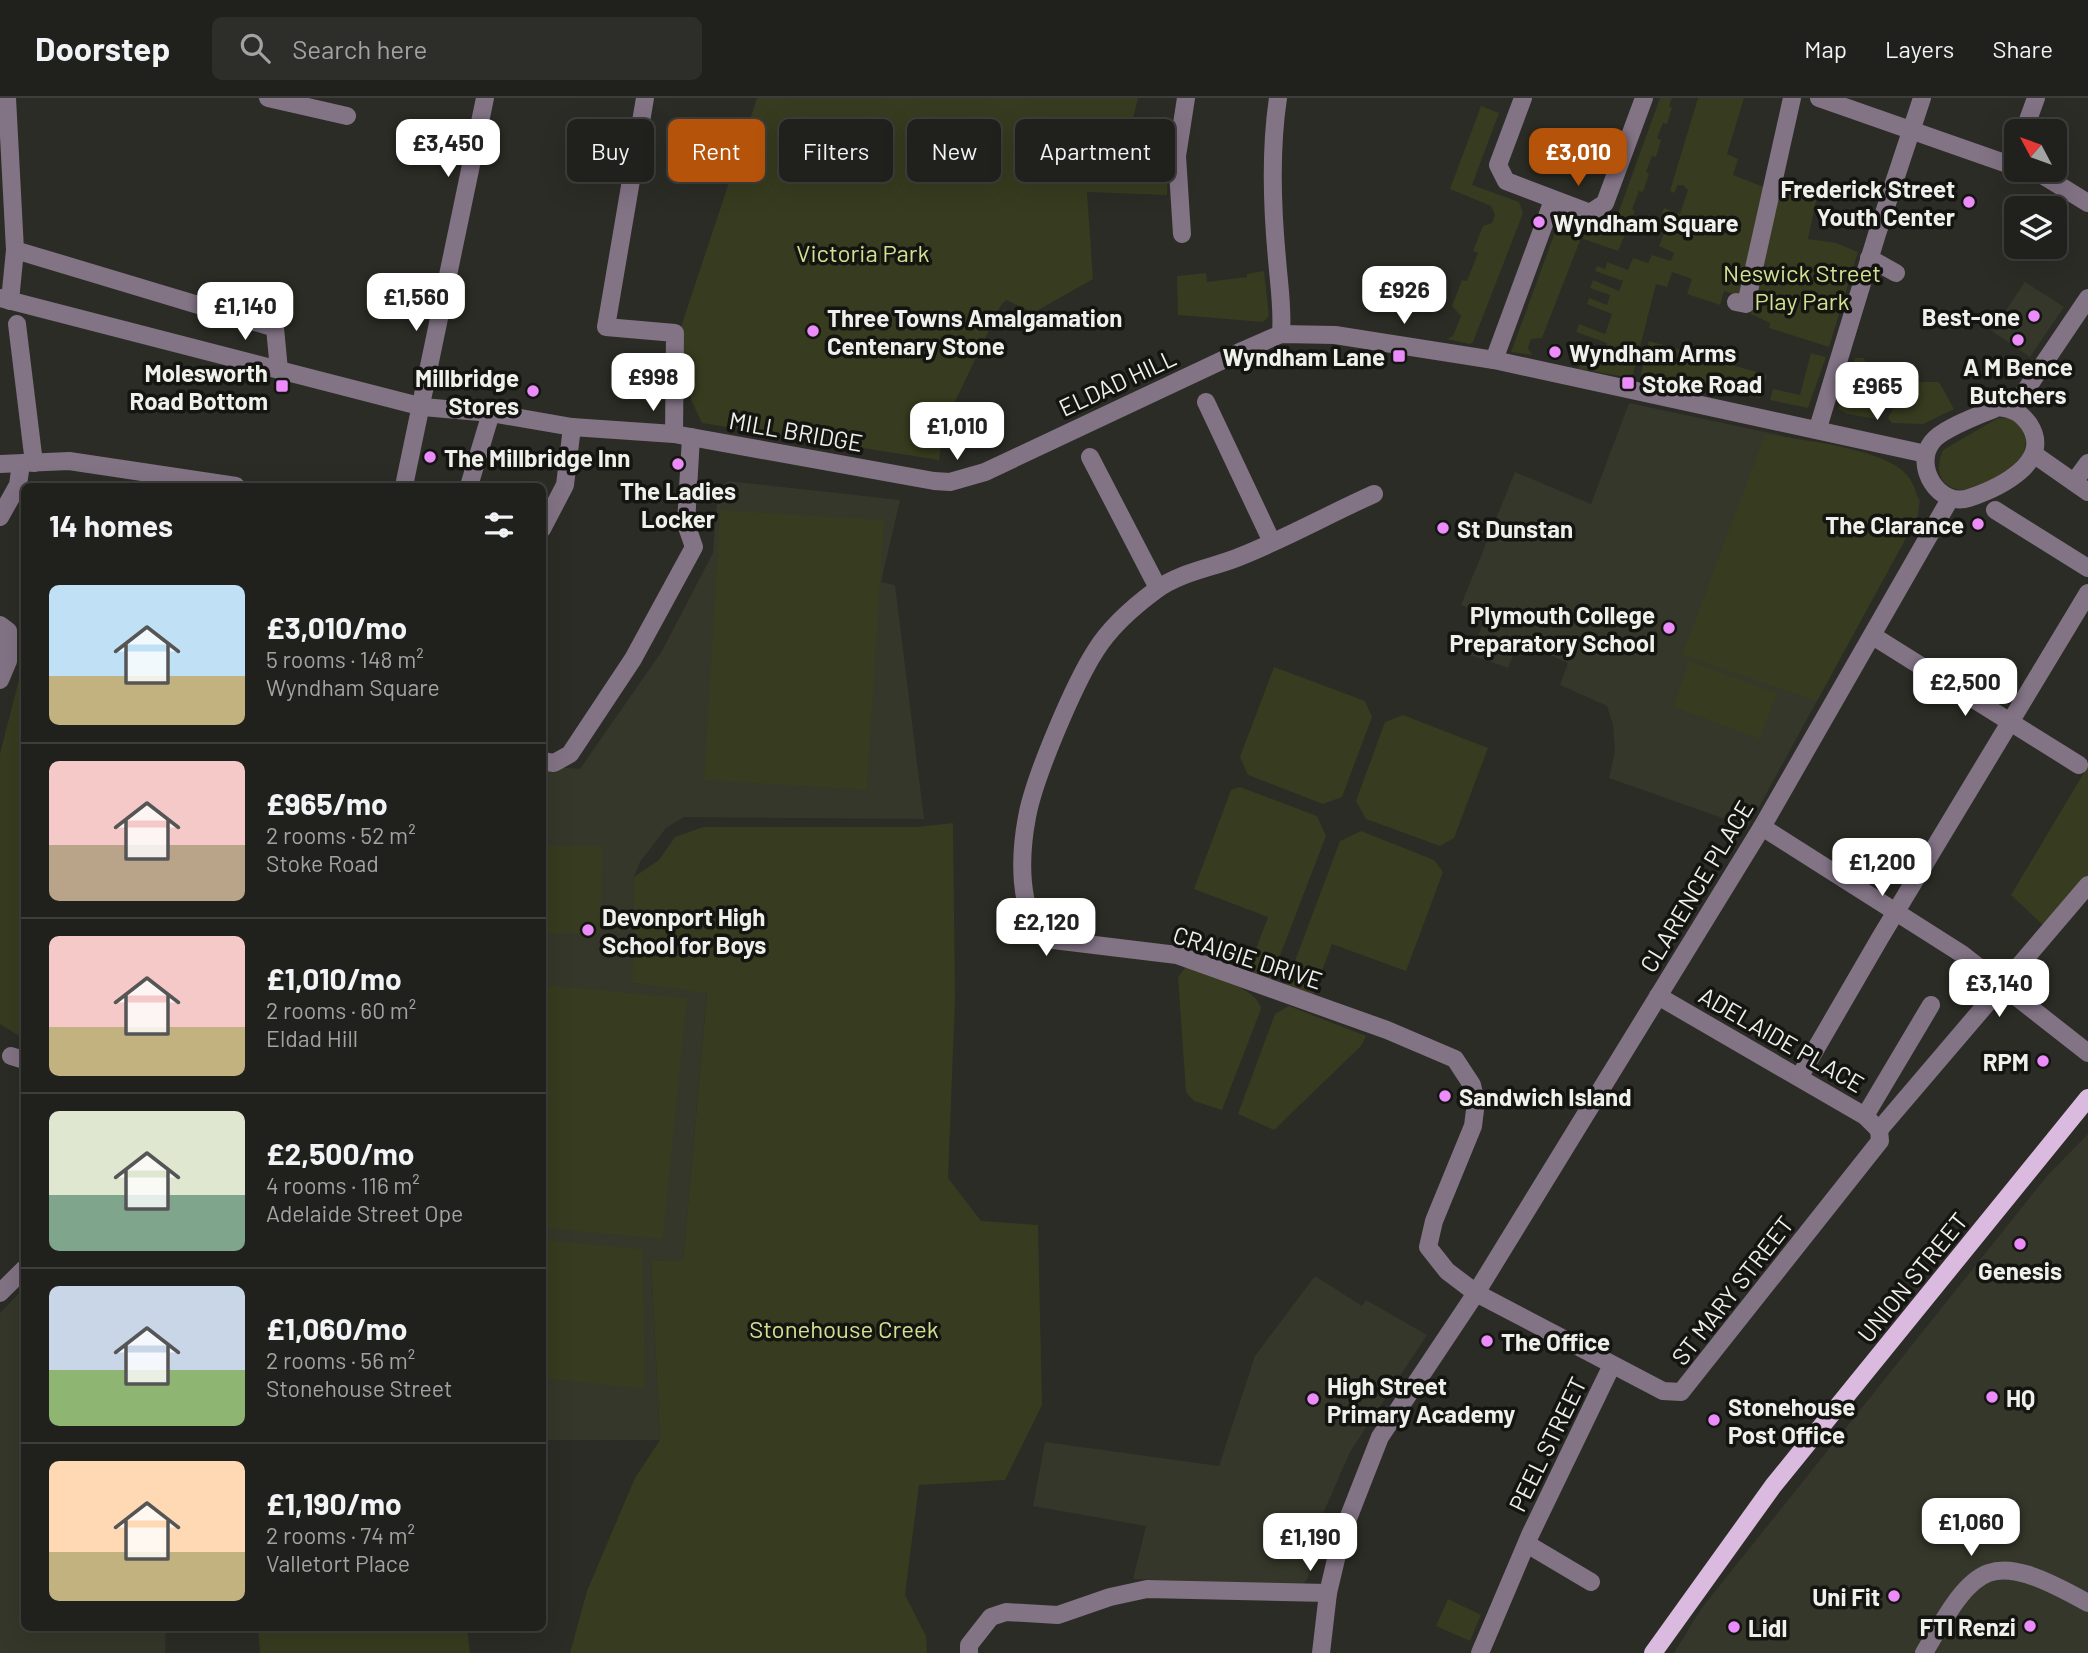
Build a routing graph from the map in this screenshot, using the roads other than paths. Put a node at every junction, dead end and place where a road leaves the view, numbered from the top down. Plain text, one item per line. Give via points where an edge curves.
1 (7, 98) edge
2 (268, 98) edge
3 (485, 98) edge
4 (645, 98) edge
5 (1186, 98) edge
6 (1278, 98) edge
7 (1523, 98) edge
8 (1644, 98) edge
9 (1792, 98) edge
10 (1819, 98) edge
11 (1922, 98) edge
12 (2036, 98) edge
13 (347, 116) dead end
14 (2028, 119) edge
15 (1912, 130) junction
16 (2004, 160) edge
17 (2059, 182) edge
18 (1553, 200) junction
19 (2088, 203) edge
20 (1182, 234) dead end
21 (15, 250) junction
22 (1869, 258) junction
23 (1896, 273) dead end
24 (2088, 299) edge
25 (5, 300) edge
26 (1736, 302) dead end
27 (17, 324) dead end
28 (1281, 334) junction
29 (1493, 360) junction
30 (279, 370) junction
31 (1206, 402) dead end
32 (423, 407) junction
33 (2013, 409) junction
34 (491, 413) junction
35 (572, 427) junction
36 (1818, 428) junction
37 (683, 435) junction
38 (1926, 454) junction
39 (2035, 455) junction
40 (1090, 457) dead end
41 (27, 463) junction
42 (2088, 463) edge
43 (0, 464) edge
44 (934, 481) joint
45 (216, 483) edge
46 (405, 483) edge
47 (470, 483) edge
48 (2081, 487) edge
49 (1374, 494) dead end
50 (1950, 499) junction
51 (1995, 510) dead end
52 (0, 517) edge
53 (546, 521) edge
54 (1272, 542) junction
55 (2088, 568) edge
56 (1158, 588) junction
57 (2085, 598) edge
58 (0, 625) edge
59 (1873, 636) junction
60 (0, 680) edge
61 (2009, 723) junction
62 (546, 762) edge
63 (2079, 765) dead end
64 (1762, 827) junction
65 (2088, 885) edge
66 (1895, 913) junction
67 (2000, 986) junction
68 (1658, 996) junction
69 (1931, 1005) dead end
70 (2088, 1053) edge
71 (1800, 1076) junction
72 (2088, 1098) edge
73 (1865, 1116) junction
74 (1879, 1130) junction
75 (21, 1272) edge
76 (0, 1293) edge
77 (1476, 1293) junction
78 (1612, 1365) junction
79 (1527, 1544) junction
80 (1591, 1582) dead end
81 (1328, 1593) junction
82 (2087, 1600) edge
83 (969, 1653) edge
84 (1321, 1653) edge
85 (1479, 1653) edge
86 (1653, 1653) edge
87 (1924, 1653) edge

1 - 21 street
2 - 13 street
3 - 32 street
4 - 37 street via 606,327 675,333
5 - 20 street via 1177,156
6 - 28 street via 1273,199 1283,308
7 - 18 street via 1499,164 1506,181
8 - 18 street via 1605,203 1590,213
9 - 26 street via 1746,304
10 - 15 street
11 - 15 street
12 - 14 street
15 - 16 street
15 - 22 street
17 - 19 street
18 - 29 street
21 - 25 street
21 - 30 street via 275,328
22 - 23 street
22 - 36 street
24 - 33 street
25 - 30 street, MILL BRIDGE
27 - 41 street
28 - 29 street via 1335,335
28 - 44 street, ELDAD HILL via 985,472 950,482
29 - 36 street
30 - 32 street, MILL BRIDGE
31 - 54 street
32 - 34 street, MILL BRIDGE
32 - 46 street
33 - 38 street via 1998,407 1945,432 1932,441
33 - 39 street via 2036,435
34 - 35 street, MILL BRIDGE
34 - 47 street
35 - 37 street, MILL BRIDGE
35 - 53 street via 565,485
36 - 38 street
37 - 44 street, MILL BRIDGE
37 - 62 street via 686,524 694,547 633,659 570,754 554,763
38 - 50 street via 1929,478
39 - 48 street
39 - 50 street via 2006,481 1963,500
40 - 56 street
41 - 43 street
41 - 45 street via 69,461
41 - 52 street
42 - 48 street
49 - 54 street, CRAIGIE DRIVE
50 - 59 street, CLARENCE PLACE
51 - 55 street
54 - 56 street, CRAIGIE DRIVE
56 - 77 street, CRAIGIE DRIVE via 1119,621 1096,650 1043,770 1027,816 1022,860 1027,906 1035,929 1045,939 1177,955 1455,1059 1467,1073 1476,1102 1473,1126 1428,1247
57 - 61 street
58 - 60 street via 8,631 8,661
59 - 61 street
59 - 64 street, CLARENCE PLACE
61 - 63 street
61 - 66 street
64 - 66 street
64 - 68 street, CLARENCE PLACE
65 - 67 street
66 - 67 street via 1962,954
66 - 71 street
67 - 70 street
67 - 74 street
68 - 71 street, ADELAIDE PLACE
68 - 77 street, CLARENCE PLACE
69 - 73 street
71 - 73 street, ADELAIDE PLACE
72 - 86 main road, UNION STREET via 1773,1486
73 - 74 street, ADELAIDE PLACE
74 - 78 street, ST MARY STREET via 1880,1141 1858,1171 1681,1392 1663,1391
75 - 76 street
77 - 78 street, ST MARY STREET
77 - 81 street, CLARENCE PLACE via 1380,1437 1342,1534
78 - 79 street, PEEL STREET
79 - 80 street, PEEL STREET
79 - 85 street, PEEL STREET
81 - 83 street via 1147,1589 1058,1615 1006,1612 991,1617
81 - 84 street, CLARENCE PLACE
82 - 87 street via 2027,1573 2013,1570 1978,1576 1956,1598

